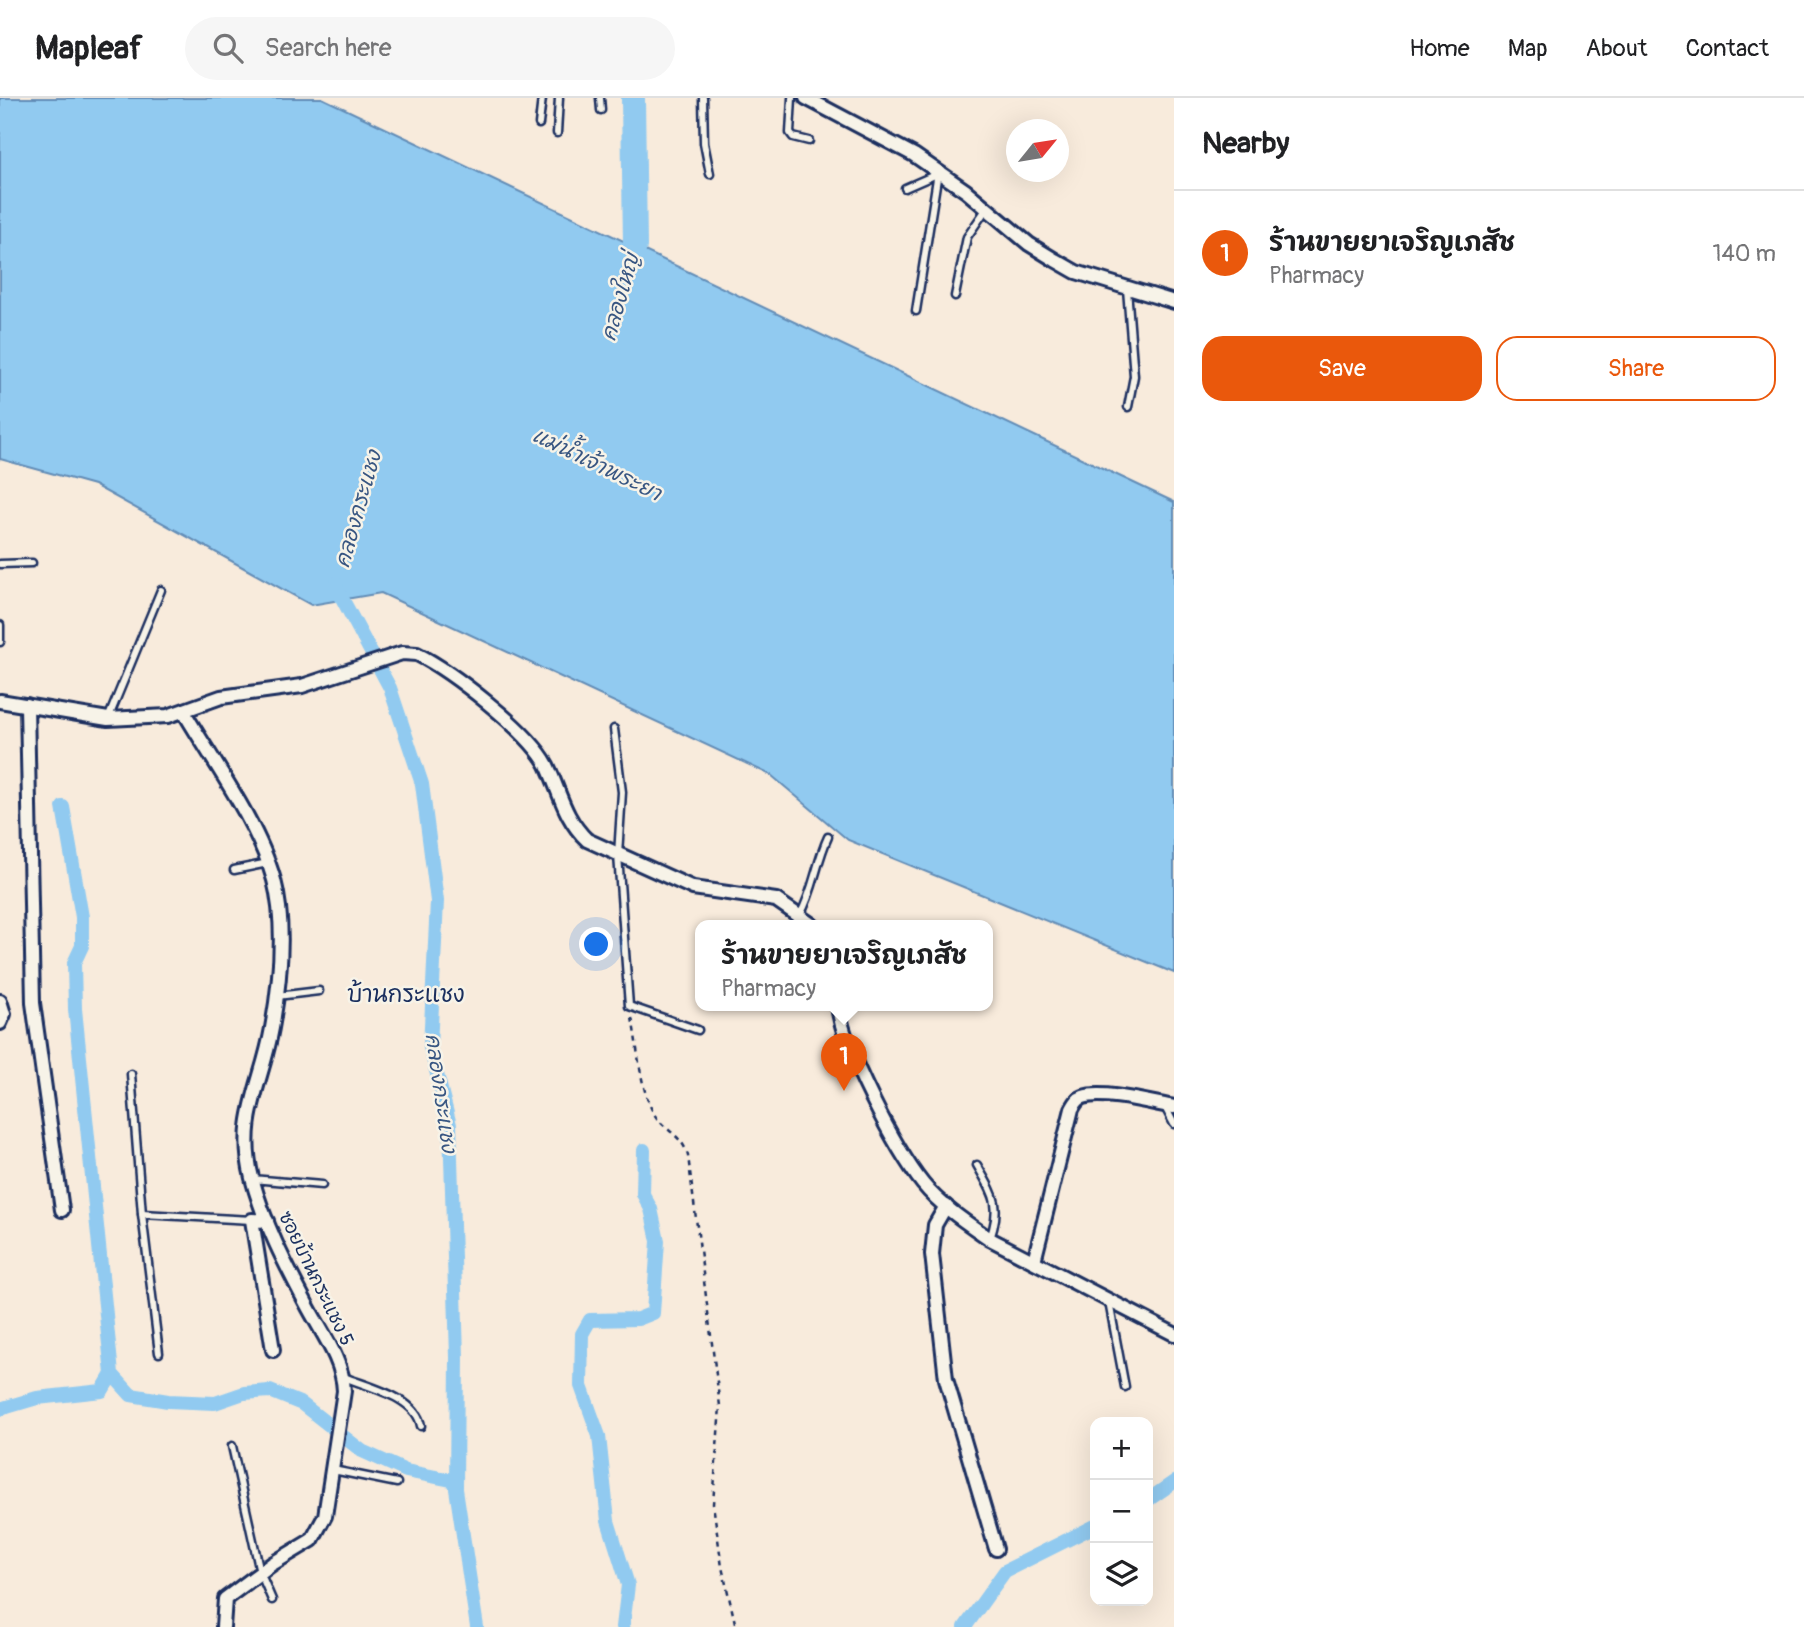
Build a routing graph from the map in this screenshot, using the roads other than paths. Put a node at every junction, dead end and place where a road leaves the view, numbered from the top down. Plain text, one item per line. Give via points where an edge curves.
1 (542, 98) edge
2 (559, 98) edge
3 (600, 98) edge
4 (703, 98) edge
5 (792, 98) edge
6 (806, 98) edge
7 (601, 110) dead end
8 (540, 124) dead end
9 (558, 133) dead end
10 (809, 141) dead end
11 (938, 173) junction
12 (710, 174) dead end
13 (905, 188) dead end
14 (987, 208) junction
15 (1127, 289) junction
16 (955, 296) dead end
17 (1174, 302) edge
18 (916, 311) dead end
19 (1128, 407) dead end
20 (32, 563) dead end
21 (0, 564) edge
22 (161, 590) dead end
23 (0, 625) edge
24 (0, 642) edge
25 (0, 701) edge
26 (27, 705) junction
27 (184, 712) junction
28 (108, 719) junction
29 (614, 729) dead end
30 (828, 837) dead end
31 (618, 855) junction
32 (268, 863) junction
33 (234, 870) dead end
34 (800, 915) junction
35 (806, 920) edge
36 (318, 991) dead end
37 (277, 996) junction
38 (0, 1001) edge
39 (839, 1011) edge
40 (0, 1023) edge
41 (698, 1031) dead end
42 (131, 1074) dead end
43 (1169, 1106) edge
44 (1174, 1124) edge
45 (977, 1165) dead end
46 (253, 1179) junction
47 (322, 1185) dead end
48 (946, 1206) junction
49 (62, 1210) dead end
50 (142, 1214) junction
51 (252, 1220) junction
52 (267, 1221) junction
53 (990, 1239) junction
54 (1034, 1261) junction
55 (1109, 1300) junction
56 (1174, 1334) edge
57 (273, 1350) dead end
58 (159, 1353) dead end
59 (344, 1377) junction
60 (1125, 1387) dead end
61 (421, 1426) dead end
62 (232, 1446) dead end
63 (332, 1470) junction
64 (397, 1483) dead end
65 (996, 1549) dead end
66 (260, 1572) junction
67 (272, 1600) dead end
68 (223, 1627) edge

1 - 8 lane
2 - 9 lane
3 - 7 lane
4 - 12 lane
5 - 10 lane via 790,132
6 - 11 street
11 - 13 lane
11 - 14 street
11 - 18 lane
14 - 15 street via 1055,260
14 - 16 lane via 967,237
15 - 17 street
15 - 19 lane via 1134,376
20 - 21 lane
22 - 28 lane
23 - 24 lane
25 - 26 street
26 - 28 street
26 - 49 street via 33,1003
27 - 28 street
27 - 31 street via 221,697 302,686 402,653 426,659 512,722 547,766 574,828
27 - 32 street, ซอยบ้านกระแชง 5
29 - 31 lane via 623,813
30 - 34 lane via 817,860 811,895
31 - 34 street via 681,884 769,898
31 - 41 lane via 629,1006
32 - 33 lane
32 - 37 street, ซอยบ้านกระแชง 5 via 279,910
34 - 35 street
36 - 37 lane
37 - 46 street, ซอยบ้านกระแชง 5 via 262,1076 247,1118
38 - 40 street via 4,1014
39 - 48 street via 849,1048 894,1137 924,1185
42 - 50 lane
43 - 44 lane
43 - 54 street via 1104,1096 1085,1096 1078,1101
45 - 53 lane via 996,1203 998,1216
46 - 47 lane
46 - 52 street, ซอยบ้านกระแชง 5
48 - 53 street
48 - 65 street via 935,1225 932,1254 946,1379
50 - 51 lane
50 - 58 lane
51 - 52 street
51 - 57 street
52 - 59 street, ซอยบ้านกระแชง 5
53 - 54 street
54 - 55 street
55 - 56 street
55 - 60 lane
59 - 61 lane via 401,1401 415,1410
59 - 63 street, ซอยบ้านกระแชง 5
62 - 66 lane
63 - 64 lane
63 - 66 street, ซอยบ้านกระแชง 5 via 319,1532
66 - 67 lane
66 - 68 street, ซอยบ้านกระแชง 5 via 225,1599

